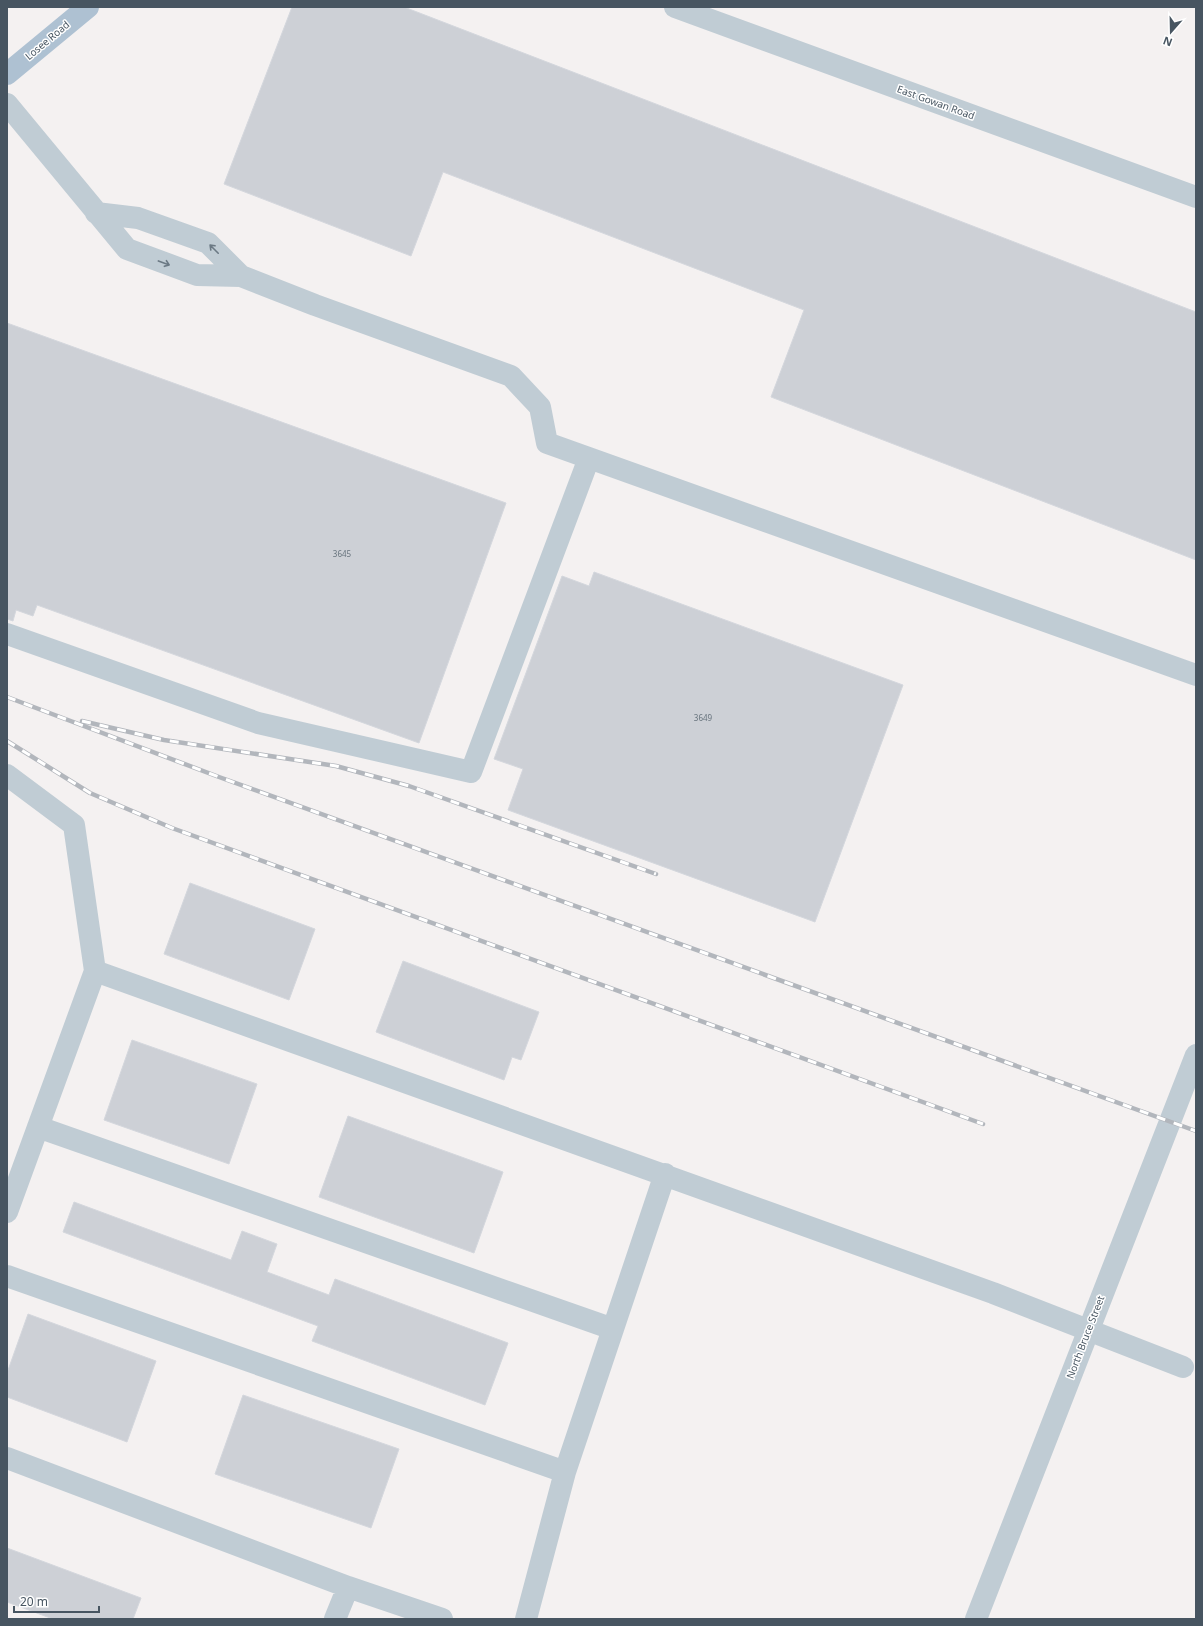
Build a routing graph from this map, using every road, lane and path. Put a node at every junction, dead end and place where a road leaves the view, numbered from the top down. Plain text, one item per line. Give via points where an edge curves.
1 (88, 7) edge
2 (675, 7) edge
3 (7, 74) edge
4 (7, 104) edge
5 (1196, 197) edge
6 (96, 213) junction
7 (153, 223) junction
8 (142, 255) junction
9 (241, 276) junction
10 (589, 458) junction
11 (7, 634) edge
12 (1196, 675) edge
13 (7, 775) edge
14 (95, 971) junction
15 (1196, 1055) edge
16 (38, 1127) junction
17 (665, 1174) junction
18 (7, 1212) edge
19 (7, 1276) edge
20 (612, 1329) junction
21 (1088, 1331) junction
22 (1183, 1368) dead end
23 (7, 1458) edge
24 (565, 1472) junction
25 (348, 1587) junction
26 (983, 1617) edge
27 (335, 1619) edge
28 (442, 1619) edge
29 (526, 1619) edge

1 - 3 main road, Losee Road
2 - 5 street, East Gowan Road
4 - 6 street via 75,184
6 - 7 street via 138,218
6 - 8 street via 127,249
7 - 8 street
9 -> 7 street via 208,243
8 -> 9 street via 197,275
9 - 10 street via 511,376 540,407 547,443
10 - 11 street via 471,772 258,723
10 - 12 street
13 - 14 street via 74,825
14 - 16 street
14 - 17 street
15 - 21 street, North Bruce Street
16 - 18 street
16 - 20 street
17 - 20 street
17 - 21 street via 993,1293
19 - 24 street
20 - 24 street
21 - 22 street
21 - 26 street, North Bruce Street
23 - 25 street
24 - 29 street
25 - 27 street
25 - 28 street

